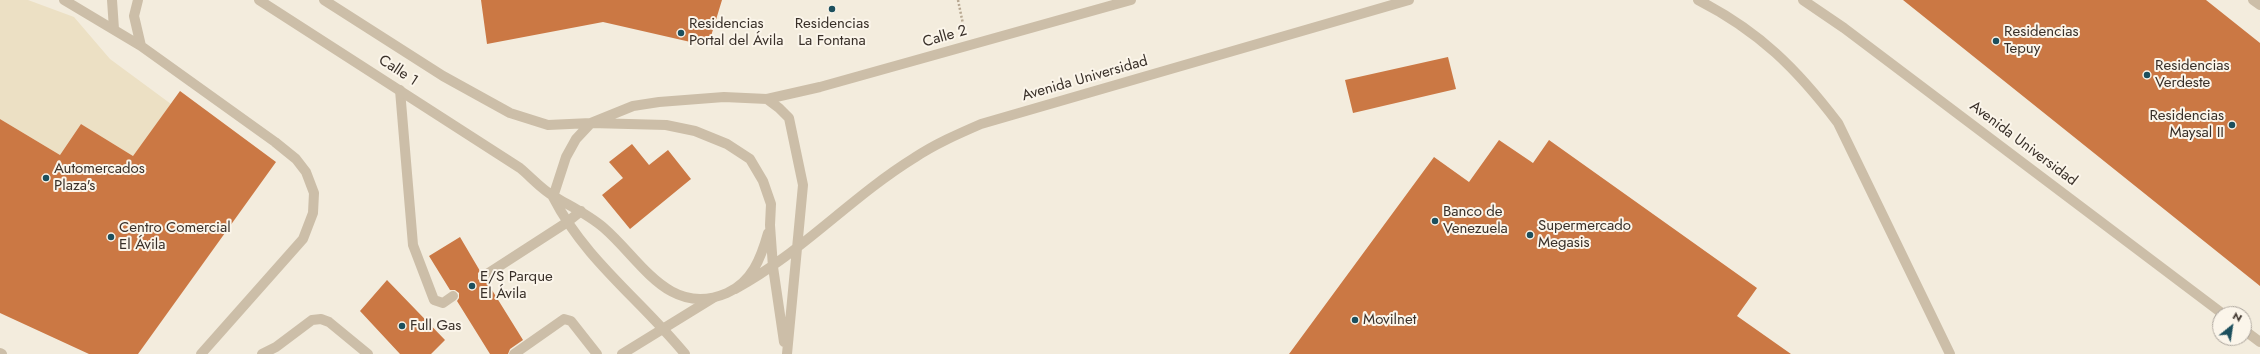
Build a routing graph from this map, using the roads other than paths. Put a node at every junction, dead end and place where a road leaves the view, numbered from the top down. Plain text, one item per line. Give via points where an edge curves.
1 (64, 0) edge
2 (112, 0) edge
3 (138, 0) edge
4 (259, 0) edge
5 (324, 0) edge
6 (1131, 0) edge
7 (1409, 0) edge
8 (1698, 0) edge
9 (1803, 0) edge
10 (114, 30) junction
11 (141, 46) junction
12 (400, 90) junction
13 (767, 99) junction
14 (591, 123) junction
15 (553, 197) junction
16 (581, 211) junction
17 (566, 223) junction
18 (770, 225) junction
19 (798, 246) junction
20 (773, 267) junction
21 (484, 276) dead end
22 (735, 289) junction
23 (454, 296) dead end
24 (714, 298) junction
25 (2212, 306) edge
26 (662, 328) junction
27 (201, 354) edge
28 (262, 354) edge
29 (368, 354) edge
30 (514, 354) edge
31 (597, 354) edge
32 (622, 354) edge
33 (685, 354) edge
34 (786, 354) edge
35 (1950, 354) edge

1 - 10 street
2 - 10 street
3 - 11 street via 134,16
4 - 12 street, Calle 1
5 - 14 street, Calle 1 via 443,76 510,113 548,125
6 - 13 street, Calle 2 via 820,87
7 - 19 street, Avenida Universidad via 981,124 949,137 913,158
8 - 35 street via 1737,21 1767,44 1812,88 1838,123
9 - 25 street, Avenida Universidad
10 - 11 street
11 - 27 street via 296,159 306,172 314,193 313,213 303,239
12 - 15 street, Calle 1 via 520,168
12 - 23 street via 412,244 434,300 443,302
13 - 14 street, Calle 2 via 724,97 659,102 633,106
13 - 19 street via 789,118 794,136 804,185
14 - 15 street via 576,139 566,157
14 - 18 street, Calle 1 via 666,124 695,131 727,144 750,159 763,181 771,204
15 - 16 street
15 - 17 street
16 - 17 street
16 - 24 street via 603,227 667,290 690,299
17 - 21 street
17 - 26 street via 584,247
18 - 20 street
18 - 22 street via 763,252 754,271
19 - 20 street, Avenida Universidad
19 - 34 street
20 - 22 street, Avenida Universidad
20 - 34 street
22 - 24 street
24 - 26 street
26 - 32 street
26 - 33 street
28 - 29 street via 276,347 312,320 321,319 329,322
30 - 31 street via 564,319 571,321

